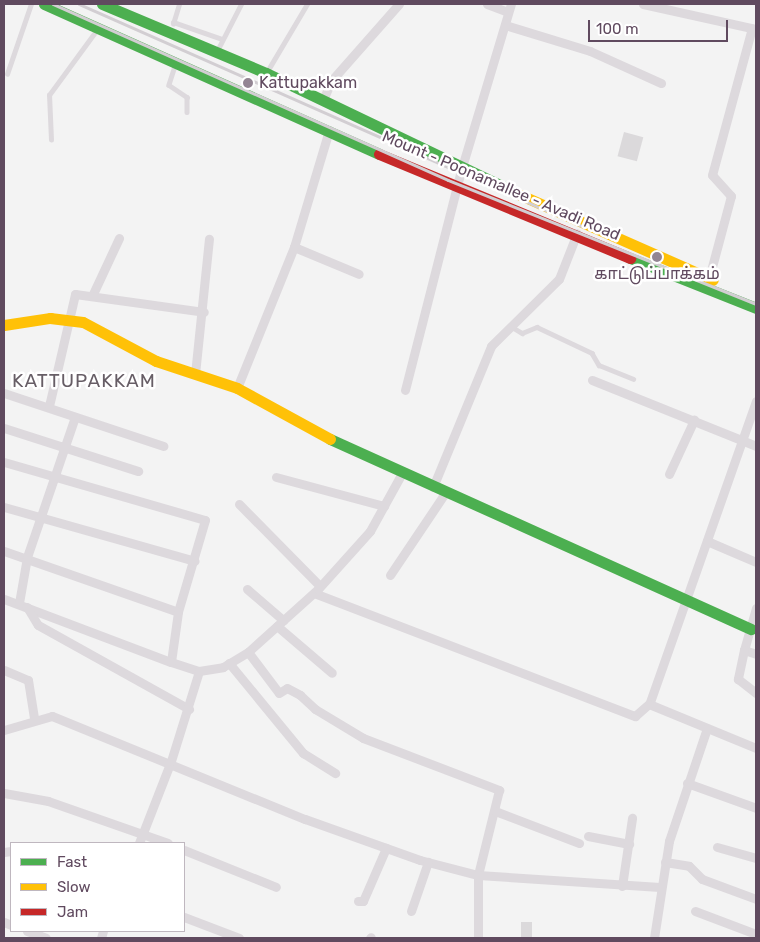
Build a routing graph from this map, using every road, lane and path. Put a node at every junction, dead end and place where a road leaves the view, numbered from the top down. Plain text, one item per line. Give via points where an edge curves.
1 (31, 4) edge
2 (44, 4) edge
3 (102, 4) edge
4 (179, 4) edge
5 (240, 4) edge
6 (307, 4) edge
7 (398, 4) edge
8 (487, 4) edge
9 (643, 4) edge
10 (510, 8) edge
11 (505, 25) junction
12 (98, 28) junction
13 (172, 28) junction
14 (754, 28) edge
15 (222, 39) junction
16 (216, 52) junction
17 (177, 63) junction
18 (266, 73) junction
19 (7, 74) dead end
20 (661, 83) dead end
21 (323, 100) junction
22 (187, 112) dead end
23 (329, 130) junction
24 (51, 140) dead end
25 (462, 167) junction
26 (456, 189) junction
27 (580, 222) junction
28 (576, 234) junction
29 (118, 238) dead end
30 (209, 239) dead end
31 (294, 247) junction
32 (359, 274) dead end
33 (709, 278) junction
34 (92, 296) junction
35 (756, 296) edge
36 (756, 308) edge
37 (204, 312) junction
38 (69, 320) junction
39 (4, 325) edge
40 (511, 326) junction
41 (195, 374) junction
42 (633, 379) dead end
43 (592, 380) dead end
44 (237, 388) junction
45 (405, 390) dead end
46 (4, 394) edge
47 (756, 401) edge
48 (49, 406) junction
49 (75, 417) junction
50 (694, 420) junction
51 (4, 428) edge
52 (744, 440) junction
53 (64, 446) junction
54 (163, 446) dead end
55 (756, 446) edge
56 (4, 462) edge
57 (138, 471) dead end
58 (402, 473) junction
59 (669, 474) dead end
60 (276, 477) dead end
61 (55, 478) junction
62 (433, 486) junction
63 (445, 493) junction
64 (239, 504) dead end
65 (384, 506) junction
66 (4, 507) edge
67 (42, 518) junction
68 (708, 541) junction
69 (4, 551) edge
70 (28, 557) junction
71 (195, 561) junction
72 (756, 562) edge
73 (390, 575) dead end
74 (247, 589) dead end
75 (317, 589) junction
76 (4, 599) edge
77 (688, 603) junction
78 (23, 605) junction
79 (756, 608) edge
80 (178, 612) junction
81 (280, 623) junction
82 (751, 629) junction
83 (744, 650) junction
84 (248, 652) junction
85 (756, 654) edge
86 (171, 662) junction
87 (229, 663) junction
88 (4, 670) edge
89 (199, 672) junction
90 (332, 673) dead end
91 (756, 693) edge
92 (649, 704) junction
93 (189, 709) junction
94 (34, 718) junction
95 (706, 728) junction
96 (4, 730) edge
97 (756, 748) edge
98 (171, 761) junction
99 (335, 773) dead end
100 (687, 783) junction
101 (4, 793) edge
102 (756, 808) edge
103 (495, 811) junction
104 (632, 818) dead end
105 (143, 833) junction
106 (588, 836) dead end
107 (139, 842) edge
108 (166, 842) edge
109 (578, 843) dead end
110 (630, 844) junction
111 (717, 847) dead end
112 (386, 848) junction
113 (185, 850) edge
114 (756, 858) edge
115 (428, 862) junction
116 (665, 862) junction
117 (478, 875) junction
118 (622, 886) junction
119 (276, 887) dead end
120 (660, 887) junction
121 (756, 898) edge
122 (358, 901) dead end
123 (695, 911) dead end
124 (411, 912) dead end
125 (185, 917) edge
126 (30, 932) edge
127 (756, 934) edge
128 (46, 938) edge
129 (239, 938) edge
130 (478, 938) edge
131 (654, 938) edge

1 - 19 lane
2 - 12 main road, Mount - Poonamallee - Avadi Road
3 - 13 main road, Mount - Poonamallee - Avadi Road
4 - 13 lane
5 - 15 lane
6 - 18 lane
7 - 21 street via 331,81
8 - 10 street
9 - 14 street
10 - 11 street
11 - 20 street via 590,51
11 - 25 street
12 - 17 main road, Mount - Poonamallee - Avadi Road
12 - 24 lane via 49,95
13 - 15 lane
13 - 16 main road, Mount - Poonamallee - Avadi Road
14 - 33 street via 712,175 731,196
15 - 16 lane
16 - 18 main road, Mount - Poonamallee - Avadi Road
17 - 22 lane via 169,85 187,97
17 - 23 main road, Mount - Poonamallee - Avadi Road
18 - 21 main road, Mount - Poonamallee - Avadi Road
21 - 25 main road, Mount - Poonamallee - Avadi Road
23 - 26 main road, Mount - Poonamallee - Avadi Road
23 - 31 street
25 - 26 street
25 - 27 main road, Mount - Poonamallee - Avadi Road
26 - 28 main road, Mount - Poonamallee - Avadi Road
26 - 45 street
27 - 28 street
27 - 33 main road, Mount - Poonamallee - Avadi Road
28 - 36 main road, Mount - Poonamallee - Avadi Road
28 - 40 street via 559,279
29 - 34 street
30 - 37 street
31 - 32 street
31 - 44 street
33 - 35 main road, Mount - Poonamallee - Avadi Road
34 - 37 street
34 - 38 street via 74,294
37 - 41 street
38 - 39 main road
38 - 41 main road via 108,332 156,361
38 - 48 street
40 - 42 lane via 522,333 537,327 592,353 599,365
40 - 62 street via 491,346
41 - 44 main road
43 - 50 street
44 - 58 main road via 318,434
46 - 48 street
47 - 52 street
48 - 49 street
49 - 53 street
49 - 54 street
50 - 52 street
50 - 59 street
51 - 53 street
52 - 55 street
52 - 68 street
53 - 57 street
53 - 61 street
56 - 61 street
58 - 62 main road
58 - 65 street
60 - 65 street
61 - 67 street
61 - 71 street via 205,520
62 - 63 main road
63 - 73 street
63 - 77 main road
64 - 75 street
65 - 75 street via 370,531
66 - 67 street
67 - 70 street
67 - 71 street
68 - 72 street
68 - 77 street
69 - 70 street
70 - 78 street
70 - 80 street
71 - 80 street
74 - 81 street
75 - 81 street
75 - 92 street via 635,716
76 - 78 street
77 - 82 main road
77 - 92 street
78 - 86 street
78 - 93 street via 38,625
79 - 82 street
80 - 86 street
81 - 84 street
81 - 90 street
82 - 83 street
83 - 85 street
83 - 91 street via 738,679
84 - 87 street
84 - 103 street via 279,693 287,688 363,738 499,790
86 - 89 street
87 - 89 street
87 - 99 street via 303,753
88 - 94 street via 28,680
89 - 93 street
92 - 95 street
93 - 98 street
94 - 96 street
94 - 98 street via 52,716
95 - 97 street
95 - 100 street
98 - 105 street
98 - 112 street
100 - 102 street
100 - 116 street
101 - 105 street via 48,801
103 - 109 street
103 - 117 street
104 - 110 street
105 - 107 street
105 - 108 street
106 - 110 street
110 - 118 street
111 - 114 street
112 - 115 street
112 - 122 street via 363,901
113 - 119 street
115 - 117 street
115 - 124 street
116 - 120 street
116 - 121 street via 689,866 708,882
117 - 118 street
117 - 130 street
118 - 120 street
120 - 131 street
123 - 127 street
125 - 129 street
126 - 128 street

